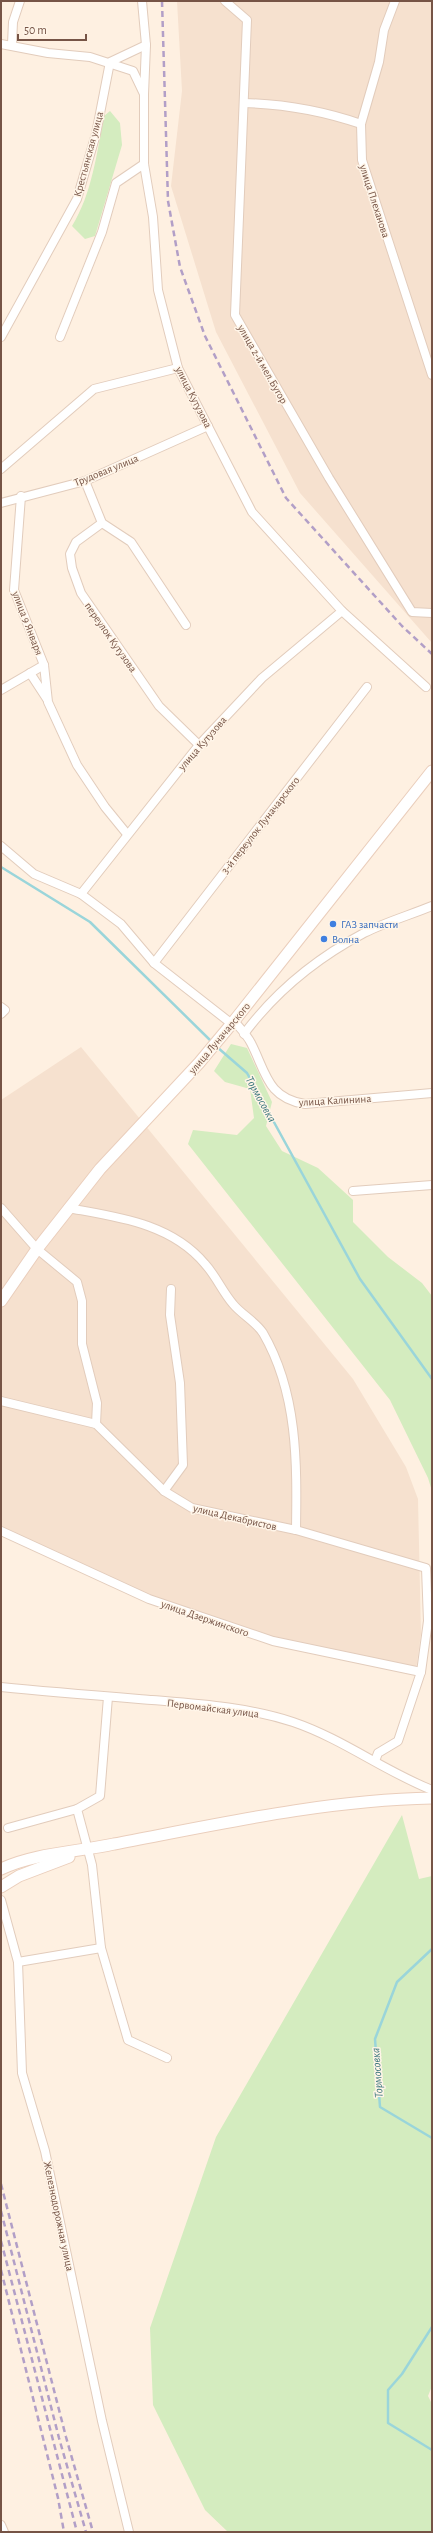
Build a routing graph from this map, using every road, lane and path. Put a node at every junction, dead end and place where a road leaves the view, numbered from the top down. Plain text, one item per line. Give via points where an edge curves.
1 (20, 1) edge
2 (142, 1) edge
3 (225, 1) edge
4 (395, 1) edge
5 (1, 44) edge
6 (12, 44) junction
7 (146, 45) junction
8 (110, 62) junction
9 (144, 94) junction
10 (244, 103) junction
11 (361, 124) junction
12 (144, 164) junction
13 (1, 337) edge
14 (60, 337) dead end
15 (178, 368) junction
16 (432, 375) edge
17 (208, 426) junction
18 (1, 469) edge
19 (85, 481) junction
20 (21, 496) junction
21 (1, 504) edge
22 (102, 523) junction
23 (342, 611) junction
24 (432, 613) edge
25 (186, 625) dead end
26 (44, 665) junction
27 (30, 673) junction
28 (367, 687) dead end
29 (426, 687) dead end
30 (1, 690) edge
31 (48, 702) junction
32 (199, 745) junction
33 (432, 771) edge
34 (127, 834) junction
35 (1, 846) edge
36 (81, 894) junction
37 (432, 906) edge
38 (154, 963) junction
39 (233, 1022) junction
40 (244, 1034) junction
41 (432, 1093) edge
42 (432, 1185) edge
43 (353, 1191) dead end
44 (1, 1208) edge
45 (68, 1208) junction
46 (37, 1249) junction
47 (171, 1289) dead end
48 (1, 1302) edge
49 (1, 1401) edge
50 (96, 1424) junction
51 (164, 1491) junction
52 (296, 1530) junction
53 (1, 1531) edge
54 (421, 1672) junction
55 (1, 1687) edge
56 (108, 1697) junction
57 (375, 1761) junction
58 (432, 1790) edge
59 (432, 1798) edge
60 (77, 1809) junction
61 (8, 1828) dead end
62 (88, 1849) junction
63 (1, 1869) edge
64 (1, 1887) edge
65 (1, 1900) edge
66 (101, 1948) junction
67 (18, 1962) junction
68 (167, 2058) dead end
69 (1, 2525) edge
70 (4, 2532) edge
71 (129, 2532) edge

1 - 6 street via 13,22
2 - 7 street
3 - 10 street, улица 2-й мел.Бугор via 247,20
4 - 11 street, улица Плеханова via 384,30 379,62
5 - 6 street, улица Кутузова
6 - 8 street, улица Кутузова via 48,53 90,57
7 - 8 street
7 - 9 street, улица Кутузова
8 - 9 street, улица Кутузова via 133,71
8 - 13 street, Крестьянская улица via 96,134 77,199
9 - 12 street, улица Кутузова
10 - 11 street via 277,104
10 - 24 street, улица 2-й мел.Бугор via 235,315 328,478 412,612
11 - 16 street, улица Плеханова via 362,160
12 - 14 street via 116,183 102,232
12 - 15 street, улица Кутузова via 153,217 158,290
15 - 17 street, улица Кутузова
15 - 18 street via 94,389
17 - 19 street, Трудовая улица
17 - 23 street, улица Кутузова via 252,512
19 - 20 street, Трудовая улица
19 - 22 street
20 - 21 street, Трудовая улица
20 - 26 street, улица 9 Января via 14,590
22 - 25 street via 131,542
22 - 32 street, переулок Кутузова via 76,542 70,554 81,593 159,706
23 - 29 street, улица Кутузова
23 - 32 street, улица Кутузова via 262,678
26 - 27 street
26 - 31 street, улица 9 Января
27 - 30 street
27 - 31 street, улица 9 Января
28 - 38 street, 3-й переулок Луначарского
31 - 34 street, улица 9 Января via 77,765
32 - 34 street, улица Кутузова
33 - 39 main road, улица Луначарского
34 - 36 street, улица Кутузова
35 - 36 street, улица Калинина via 34,874
36 - 38 street, улица Калинина via 121,924
37 - 40 street via 364,933 306,970 265,1006
38 - 39 street, улица Калинина
39 - 40 street, улица Калинина
39 - 45 main road, улица Луначарского
40 - 41 street, улица Калинина via 270,1085 290,1102 305,1104
42 - 43 street
44 - 46 street
45 - 46 main road, улица Луначарского
45 - 52 street via 130,1220 171,1235 205,1263 233,1304 262,1332 289,1397 297,1469
46 - 48 main road, улица Луначарского
46 - 50 street via 77,1282 82,1301 82,1344 97,1403
47 - 51 street via 170,1315 180,1383 182,1465
49 - 50 street
50 - 51 street, улица Декабристов
51 - 52 street, улица Декабристов via 192,1508
52 - 54 street, улица Декабристов via 426,1568 428,1622
53 - 54 street, улица Дзержинского via 149,1599 266,1638
54 - 57 street via 398,1741 378,1754
55 - 56 street, Первомайская улица
56 - 57 street, Первомайская улица via 224,1707 258,1713 293,1722 330,1737
56 - 60 street via 100,1796
57 - 58 street, Первомайская улица via 409,1781
59 - 62 main road via 393,1799 322,1807
60 - 61 street
60 - 62 street
62 - 63 main road via 42,1856
62 - 64 main road via 19,1876
62 - 66 street
65 - 67 street, Железнодорожная улица
66 - 67 street
66 - 68 street via 128,2040
67 - 71 street, Железнодорожная улица via 22,2073 45,2151 102,2421
69 - 70 street

